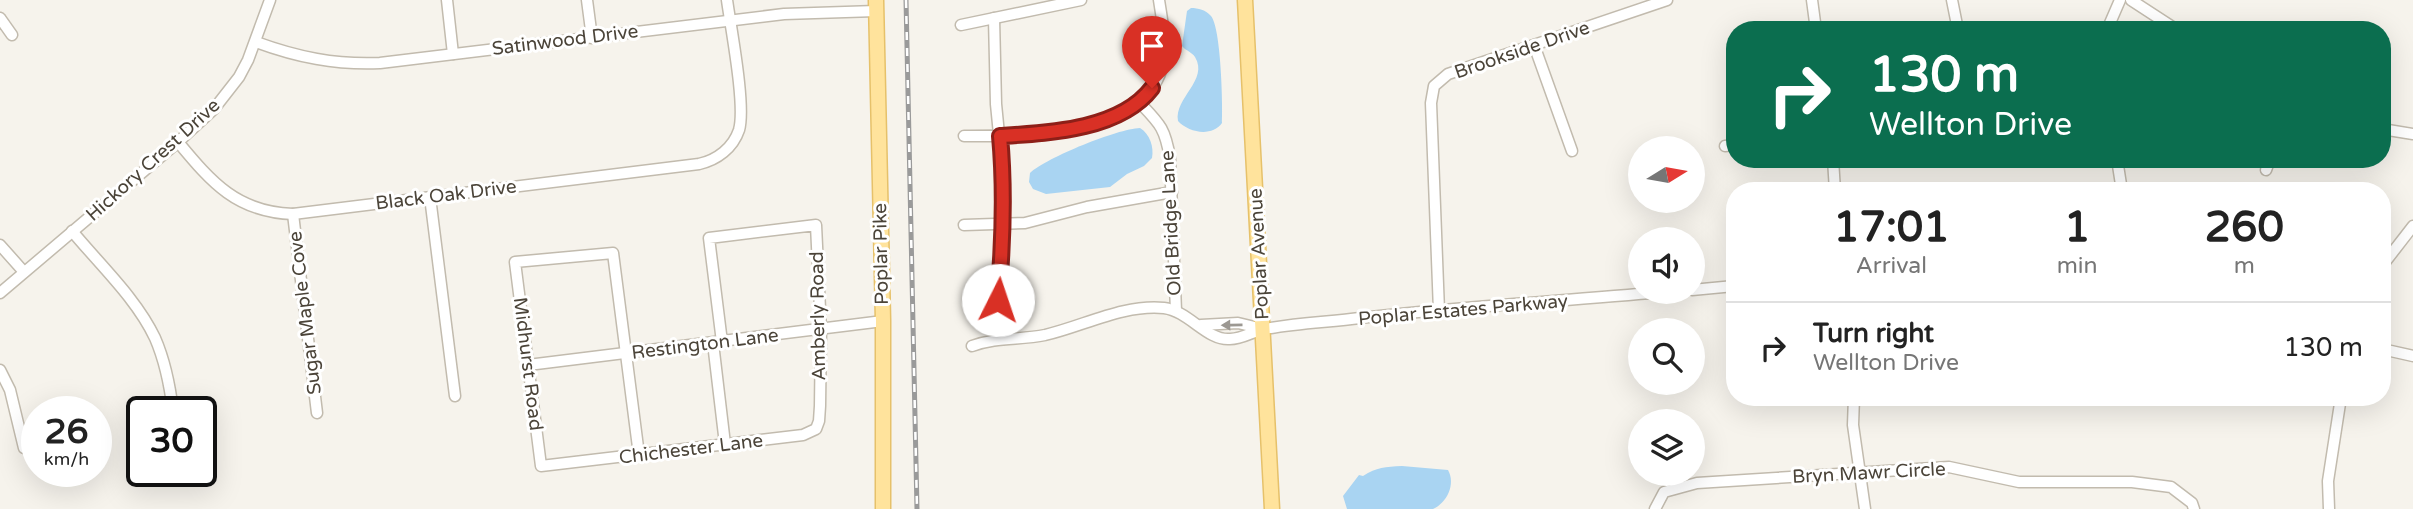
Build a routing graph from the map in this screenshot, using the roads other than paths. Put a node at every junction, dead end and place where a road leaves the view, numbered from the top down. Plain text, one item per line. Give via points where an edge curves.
1 (270, 0) edge
2 (447, 0) edge
3 (587, 0) edge
4 (727, 0) edge
5 (1081, 0) edge
6 (1159, 0) edge
7 (1667, 0) edge
8 (1812, 0) edge
9 (1952, 0) edge
10 (2120, 0) edge
11 (2131, 0) edge
12 (1244, 1) edge
13 (876, 5) edge
14 (0, 18) edge
15 (995, 18) junction
16 (730, 20) junction
17 (1815, 21) edge
18 (1956, 21) edge
19 (2111, 21) edge
20 (2163, 21) edge
21 (961, 25) dead end
22 (12, 35) dead end
23 (592, 38) junction
24 (256, 42) junction
25 (1534, 45) junction
26 (453, 54) junction
27 (1140, 103) junction
28 (2391, 130) edge
29 (2413, 134) edge
30 (964, 136) dead end
31 (1000, 136) junction
32 (178, 142) junction
33 (1572, 151) dead end
34 (1171, 192) junction
35 (430, 197) junction
36 (293, 214) junction
37 (1004, 224) junction
38 (964, 225) dead end
39 (2413, 226) edge
40 (72, 232) junction
41 (0, 245) edge
42 (2391, 254) edge
43 (24, 272) junction
44 (1726, 287) edge
45 (1705, 289) edge
46 (0, 293) edge
47 (1628, 295) edge
48 (1175, 311) junction
49 (1439, 311) junction
50 (883, 321) junction
51 (1263, 329) junction
52 (821, 330) junction
53 (1003, 339) junction
54 (717, 342) junction
55 (972, 346) dead end
56 (2391, 351) edge
57 (626, 354) junction
58 (2413, 356) edge
59 (528, 365) junction
60 (0, 370) edge
61 (170, 396) edge
62 (455, 396) dead end
63 (820, 406) joint
64 (1854, 406) edge
65 (2340, 406) edge
66 (317, 413) dead end
67 (21, 436) edge
68 (725, 444) junction
69 (639, 455) junction
70 (541, 466) joint
71 (1860, 471) junction
72 (883, 509) edge
73 (1272, 509) edge
74 (1655, 509) edge
75 (1865, 509) edge
76 (2194, 509) edge
77 (2329, 509) edge

1 - 24 street, Hickory Crest Drive
2 - 26 street
3 - 23 street
4 - 16 street
5 - 15 street
6 - 27 street via 1163,62
7 - 25 street, Brookside Drive
8 - 17 street
9 - 18 street
10 - 19 street
11 - 20 street
12 - 51 main road, Poplar Avenue
13 - 16 street, Satinwood Drive
13 - 50 main road, Poplar Pike
14 - 22 street
15 - 21 street
15 - 31 street
16 - 23 street, Satinwood Drive
16 - 35 street, Black Oak Drive via 740,127 719,156 699,164
23 - 26 street, Satinwood Drive
24 - 26 street, Satinwood Drive via 304,58 349,64
24 - 32 street, Hickory Crest Drive via 228,92
25 - 33 street
25 - 49 street, Brookside Drive via 1448,74 1434,86
27 - 31 street via 1120,115 1068,129
27 - 34 street, Old Bridge Lane via 1166,134
28 - 29 street
30 - 31 street
31 - 37 street
32 - 36 street, Black Oak Drive via 231,197 261,209
32 - 40 street, Hickory Crest Drive
34 - 37 street via 1046,220
34 - 48 street, Old Bridge Lane
35 - 36 street, Black Oak Drive
35 - 62 street
36 - 66 street, Sugar Maple Cove
37 - 38 street
37 - 53 street via 998,300
39 - 42 street
40 - 43 street, Hickory Crest Drive
40 - 61 street via 148,325
41 - 43 street
43 - 46 street, Hickory Crest Drive
44 - 45 street
47 - 49 street, Poplar Estates Parkway
48 - 51 street, Poplar Estates Parkway via 1218,339 1240,338
48 - 53 street via 1129,312 1045,335
49 - 51 street, Poplar Estates Parkway
50 - 52 street, Restington Lane
50 - 72 main road, Poplar Pike
51 - 73 main road, Poplar Avenue
52 - 54 street, Restington Lane
52 - 54 street, Amberly Road via 816,225 709,238
52 - 63 street, Amberly Road
53 - 55 street
54 - 57 street, Restington Lane
54 - 68 street
56 - 58 street
57 - 59 street, Restington Lane
57 - 59 street, Midhurst Road via 613,253 515,262
57 - 69 street
59 - 70 street, Midhurst Road
60 - 67 street
63 - 68 street, Chichester Lane via 819,421 810,433
64 - 71 street
65 - 77 street via 2328,481
68 - 69 street, Chichester Lane
69 - 70 street, Chichester Lane
71 - 74 street, Bryn Mawr Circle via 1697,483 1668,490
71 - 75 street
71 - 76 street, Bryn Mawr Circle via 1949,467 2020,482 2132,482 2171,487

